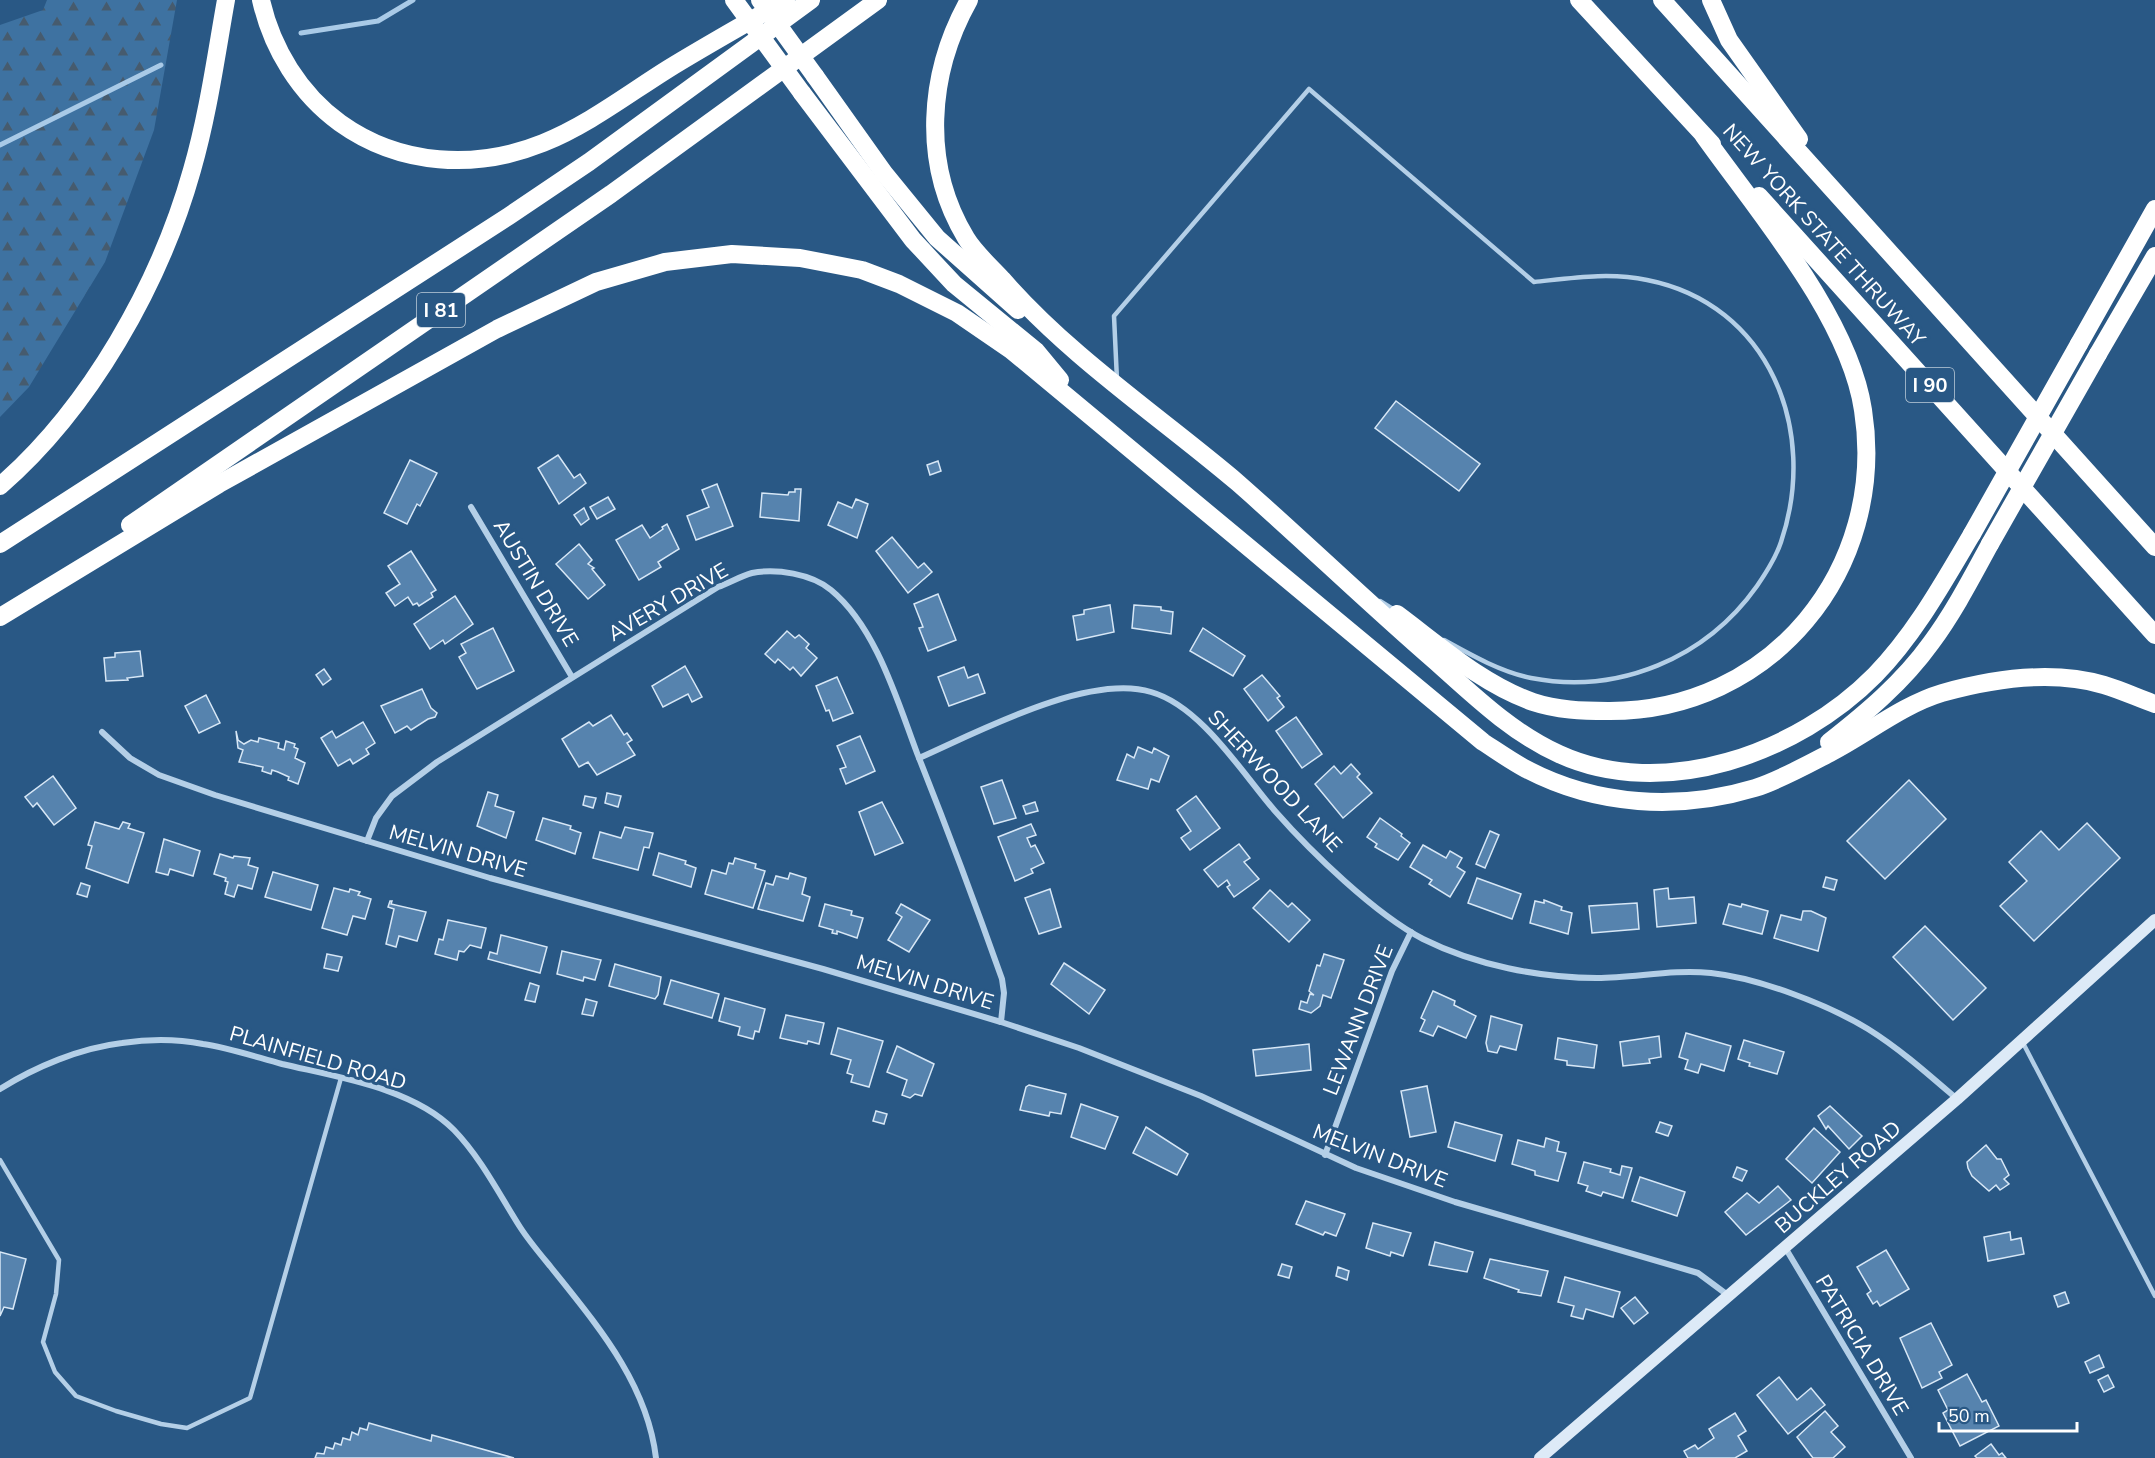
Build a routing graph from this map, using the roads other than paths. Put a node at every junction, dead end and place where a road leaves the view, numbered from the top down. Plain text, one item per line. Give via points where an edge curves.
1 (226, 0) edge
2 (261, 0) edge
3 (734, 0) edge
4 (760, 0) edge
5 (786, 0) edge
6 (811, 0) edge
7 (878, 0) edge
8 (969, 0) edge
9 (1579, 0) edge
10 (1662, 0) edge
11 (1711, 0) edge
12 (1704, 136) junction
13 (1837, 196) junction
14 (2155, 209) edge
15 (2155, 256) edge
16 (1117, 385) junction
17 (1091, 417) junction
18 (0, 486) edge
19 (471, 507) dead end
20 (0, 544) edge
21 (2155, 547) edge
22 (1328, 568) junction
23 (1378, 600) junction
24 (0, 616) edge
25 (2155, 635) edge
26 (572, 677) junction
27 (2155, 704) edge
28 (102, 732) dead end
29 (920, 758) junction
30 (1794, 769) junction
31 (367, 841) junction
32 (2155, 920) edge
33 (1411, 932) junction
34 (1001, 1022) junction
35 (2021, 1041) junction
36 (341, 1078) junction
37 (0, 1089) edge
38 (1957, 1099) junction
39 (1325, 1155) junction
40 (0, 1160) edge
41 (1786, 1249) junction
42 (1730, 1296) junction
43 (2155, 1296) edge
44 (656, 1458) edge
45 (1540, 1458) edge
46 (1911, 1458) edge

1 - 18 highway via 192,170 162,255 124,331 76,403
2 - 5 highway via 274,41 291,72 325,112 360,136 393,150 442,162 483,159 543,143 583,123
3 - 17 highway, bridge via 913,240 954,284 1036,351
4 - 16 highway, bridge via 884,173 937,238 994,292
6 - 20 highway, I 81 via 510,216
7 - 24 highway, I 81 via 611,194
8 - 16 highway via 945,52 938,88 934,139 946,192 966,239 1026,307
9 - 12 highway, NEW YORK STATE THRUWAY / I 90
10 - 13 highway, NEW YORK STATE THRUWAY / I 90
11 - 13 highway via 1730,40
12 - 23 highway via 1819,300 1853,368 1861,398 1868,451 1865,498 1851,549 1824,599 1790,639 1759,664 1686,700 1630,711 1571,711 1533,702 1486,680
12 - 25 highway, NEW YORK STATE THRUWAY / I 90
13 - 21 highway, NEW YORK STATE THRUWAY / I 90
14 - 22 highway, bridge via 1972,534 1902,645 1838,708 1755,753 1711,766 1654,772 1600,768 1560,755 1491,711
15 - 30 highway, bridge via 1952,611 1908,672 1864,715
16 - 22 highway via 1237,483
16 - 23 lane via 1114,316 1309,89 1534,282 1602,274 1647,280 1688,292 1733,321 1767,360 1784,397 1792,436 1790,508 1781,544 1741,608 1716,632 1682,655 1614,679 1573,682 1530,678 1491,664
17 - 24 highway via 1011,350 957,313 862,270 800,258 732,254 665,261 596,282 498,329 219,484
17 - 30 highway via 1483,742 1526,769 1570,788 1619,800 1661,803 1711,798 1757,787
19 - 26 street, AUSTIN DRIVE
22 - 23 highway
26 - 29 street, AVERY DRIVE via 718,587 752,573 782,572 808,578 830,589 854,615 881,661
26 - 31 street, AVERY DRIVE via 437,762 392,796 376,818
27 - 30 highway via 2102,685 2049,678 1995,681 1940,694
28 - 31 street, MELVIN DRIVE via 130,758 159,775
29 - 33 street, SHERWOOD LANE via 1058,700 1112,687 1155,692 1182,707 1315,852 1391,920
29 - 34 street, AVERY DRIVE via 1002,979
31 - 34 street, MELVIN DRIVE
32 - 35 street, BUCKLEY ROAD
33 - 38 street, SHERWOOD LANE via 1483,962 1552,976 1710,973 1797,995 1866,1028 1911,1059
33 - 39 street, LEWANN DRIVE via 1392,971
34 - 39 street, MELVIN DRIVE via 1201,1096
35 - 38 street, BUCKLEY ROAD
35 - 43 lane
36 - 37 street, PLAINFIELD ROAD via 205,1044 172,1040 121,1043 77,1054
36 - 40 lane via 250,1398 187,1428 161,1424 76,1396 55,1372 43,1342 56,1294 59,1260
36 - 44 street, PLAINFIELD ROAD via 390,1092 453,1129 490,1176 521,1230 627,1371 646,1411
38 - 41 street, BUCKLEY ROAD
39 - 42 street, MELVIN DRIVE via 1455,1202 1698,1273
41 - 42 street, BUCKLEY ROAD
41 - 46 street, PATRICIA DRIVE
42 - 45 street, BUCKLEY ROAD

